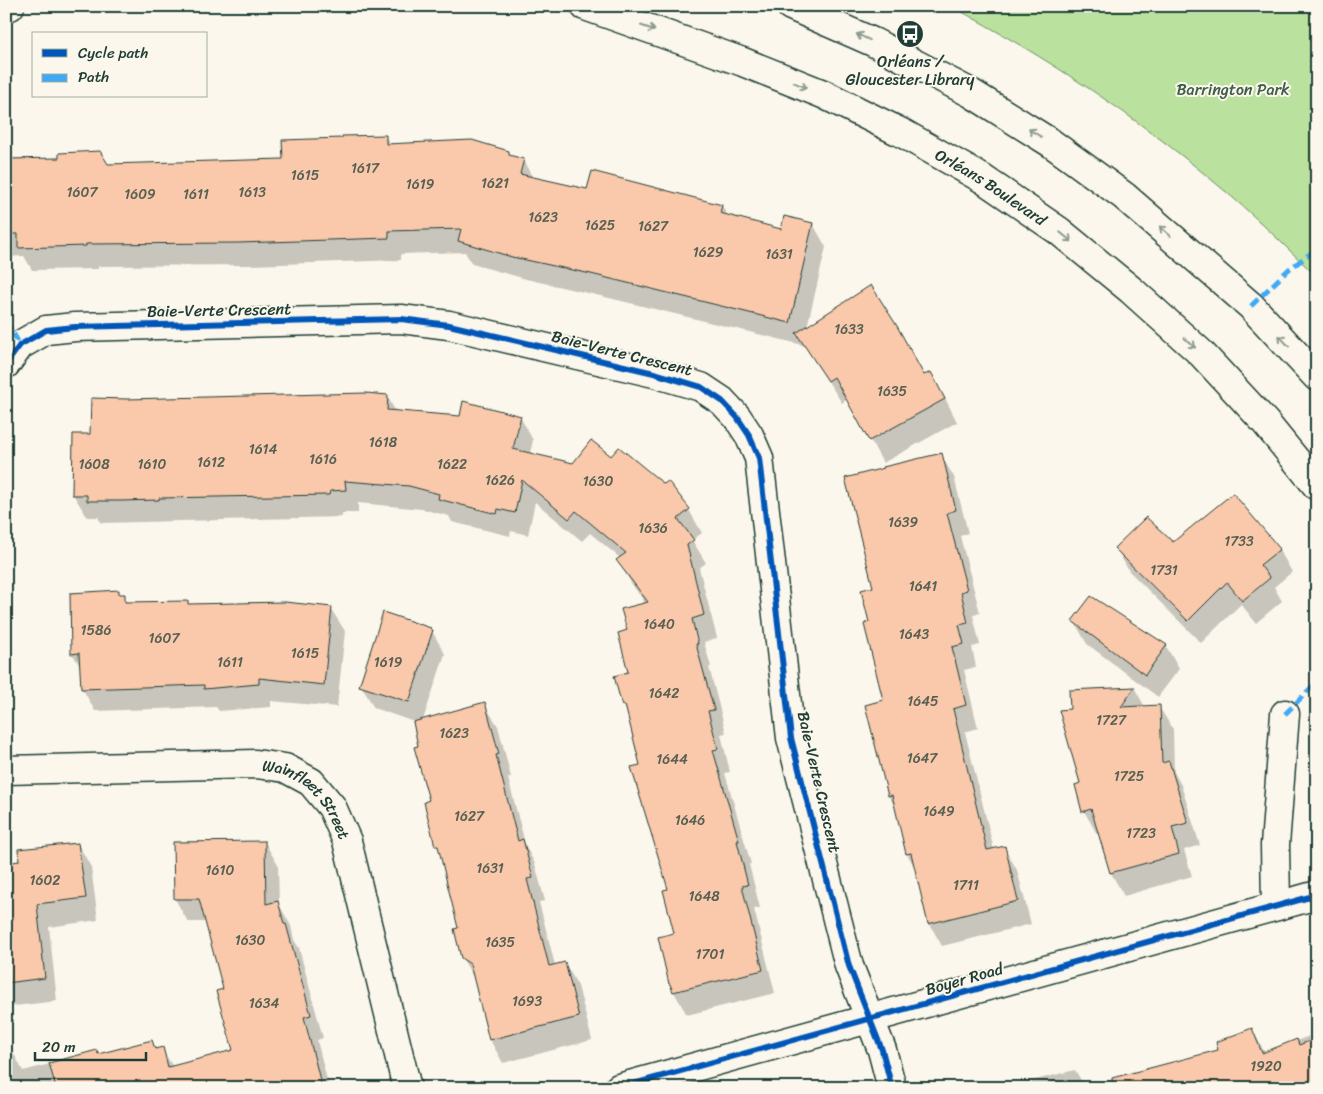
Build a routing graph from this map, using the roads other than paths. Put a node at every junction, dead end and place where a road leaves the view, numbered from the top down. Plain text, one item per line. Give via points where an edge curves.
1 (585, 6) edge
2 (791, 6) edge
3 (6, 364) edge
4 (1317, 377) edge
5 (1317, 486) edge
6 (1285, 714) dead end
7 (6, 770) edge
8 (1317, 895) edge
9 (1276, 906) junction
10 (868, 1018) junction
11 (407, 1088) edge
12 (618, 1088) edge
13 (892, 1088) edge

1 -> 5 street, Orléans Boulevard via 823,94 904,134 983,179 1059,232 1202,353 1265,422
4 -> 2 street via 1251,306 1124,196 1051,143 971,93 873,42
3 - 10 street, Baie-Verte Crescent via 20,345 46,330 401,319 449,325 654,373 701,387 722,401 749,435 759,458 791,738 849,966
6 - 9 street via 1275,845
7 - 11 street, Wainfleet Street via 256,764 285,768 311,782 332,807 347,841
8 - 9 street, Boyer Road
9 - 10 street, Boyer Road
10 - 12 street, Boyer Road
10 - 13 street, Baie-Verte Crescent via 882,1050

